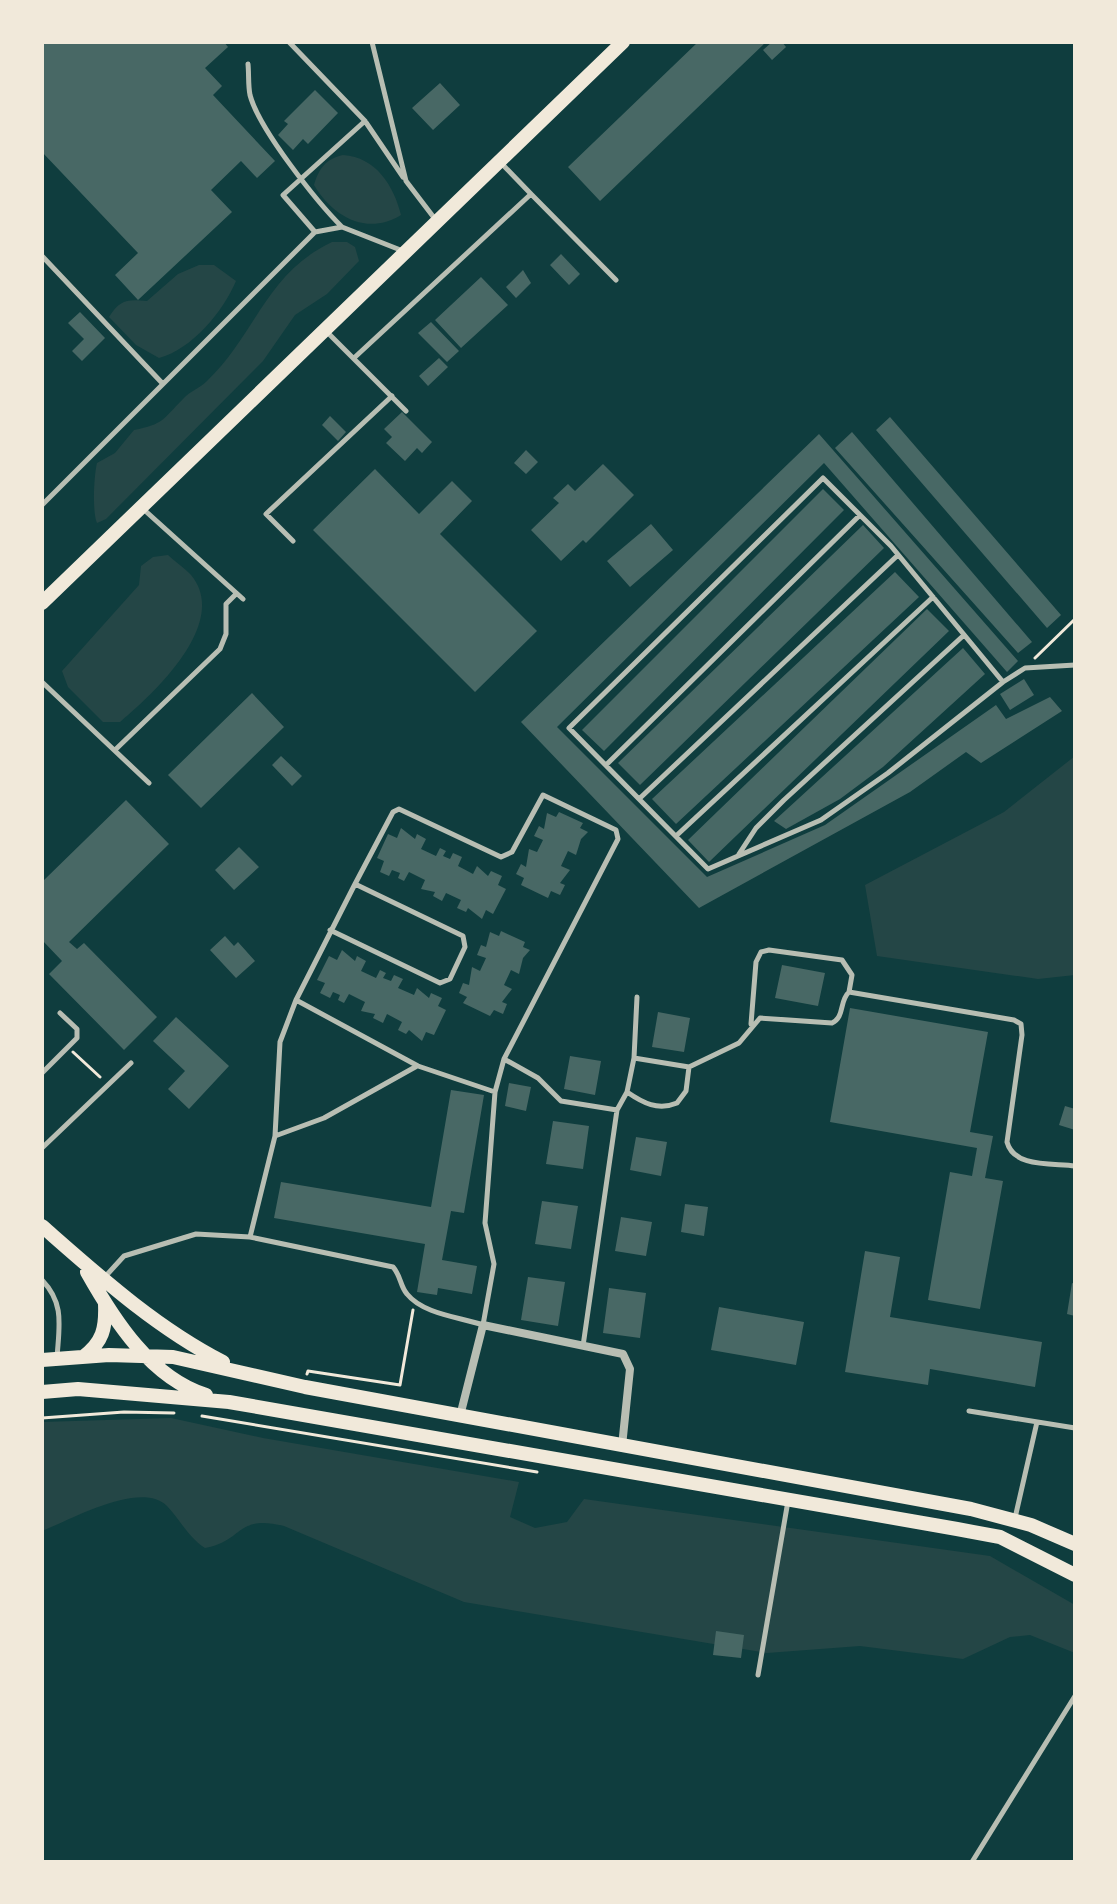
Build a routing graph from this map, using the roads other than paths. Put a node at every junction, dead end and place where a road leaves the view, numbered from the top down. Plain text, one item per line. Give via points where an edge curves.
1 (289, 42) edge
2 (372, 42) edge
3 (623, 42) edge
4 (248, 64) dead end
5 (365, 121) junction
6 (500, 162) junction
7 (300, 178) junction
8 (406, 181) junction
9 (531, 194) junction
10 (438, 222) junction
11 (342, 227) junction
12 (315, 232) junction
13 (404, 252) junction
14 (42, 256) edge
15 (616, 280) dead end
16 (324, 329) junction
17 (354, 358) junction
18 (163, 384) junction
19 (392, 396) junction
20 (406, 411) dead end
21 (42, 505) edge
22 (141, 507) junction
23 (860, 515) junction
24 (293, 541) dead end
25 (898, 555) junction
26 (236, 594) junction
27 (933, 597) junction
28 (243, 599) dead end
29 (42, 602) edge
30 (964, 635) junction
31 (1075, 665) edge
32 (42, 682) edge
33 (1003, 682) junction
34 (115, 750) junction
35 (606, 765) junction
36 (149, 783) dead end
37 (639, 799) junction
38 (676, 836) junction
39 (737, 856) junction
40 (355, 884) junction
41 (330, 930) junction
42 (849, 992) junction
43 (637, 997) dead end
44 (296, 1000) junction
45 (60, 1013) dead end
46 (750, 1026) junction
47 (634, 1058) junction
48 (504, 1059) junction
49 (131, 1063) dead end
50 (418, 1066) junction
51 (689, 1067) junction
52 (42, 1073) edge
53 (495, 1092) junction
54 (627, 1092) junction
55 (617, 1110) junction
56 (275, 1136) junction
57 (42, 1148) edge
58 (1075, 1166) edge
59 (42, 1226) edge
60 (250, 1237) junction
61 (82, 1263) junction
62 (42, 1280) edge
63 (103, 1280) junction
64 (105, 1303) junction
65 (483, 1325) junction
66 (583, 1346) junction
67 (146, 1355) junction
68 (83, 1357) junction
69 (50, 1359) edge
70 (239, 1371) junction
71 (42, 1392) edge
72 (229, 1402) junction
73 (969, 1411) dead end
74 (460, 1416) junction
75 (1037, 1422) junction
76 (1075, 1428) edge
77 (622, 1446) junction
78 (788, 1500) junction
79 (1014, 1520) junction
80 (1075, 1544) edge
81 (1075, 1575) edge
82 (758, 1675) dead end
83 (1075, 1696) edge
84 (972, 1862) edge

1 - 5 lane
2 - 8 lane
3 - 6 main road
4 - 7 lane via 255,105
5 - 7 lane
5 - 8 lane
6 - 9 lane
6 - 10 main road
7 - 11 lane
7 - 12 lane via 283,195
8 - 10 lane
9 - 15 lane
9 - 17 lane
10 - 13 main road
11 - 12 lane
11 - 13 lane
12 - 18 lane
13 - 16 main road
14 - 18 lane
16 - 17 lane
16 - 22 main road
17 - 19 lane
18 - 21 lane
19 - 20 lane
19 - 24 lane via 266,514
22 - 26 lane
22 - 29 main road
23 - 25 lane
23 - 35 lane
23 - 35 lane via 823,478 668,630 569,728
25 - 27 lane
25 - 37 lane
26 - 28 lane
26 - 34 lane via 226,604 220,649
27 - 30 lane
27 - 38 lane
30 - 33 lane
30 - 39 lane via 784,800
31 - 33 lane via 1025,668
32 - 34 lane
33 - 39 lane via 821,820
34 - 36 lane
35 - 37 lane
37 - 38 lane
38 - 39 lane via 708,869
40 - 41 lane
40 - 41 lane via 463,936 465,947 450,979 440,983
40 - 48 lane via 399,809 501,857 512,852 543,795 616,830 618,839
41 - 44 lane
42 - 46 lane via 832,1023 760,1018
42 - 46 lane via 852,975 842,960 761,952
42 - 58 lane via 1021,1024 1007,1142 1010,1154 1018,1160
43 - 47 lane
44 - 50 lane
44 - 56 lane via 280,1042
45 - 52 lane via 77,1029 77,1038
46 - 51 lane via 739,1043
47 - 51 lane
47 - 54 lane
48 - 53 lane
48 - 55 lane via 538,1078 561,1101
49 - 57 lane
50 - 53 lane
50 - 56 lane via 324,1118
51 - 54 lane via 686,1091 677,1103 661,1107
53 - 65 lane via 485,1223 494,1264
54 - 55 lane
55 - 66 lane
56 - 60 lane
59 - 61 main road
60 - 63 lane via 196,1234 124,1256
60 - 65 lane via 393,1267 415,1302
61 - 63 main road
61 - 64 main road
62 - 69 lane via 61,1310
63 - 70 main road via 181,1340
64 - 67 main road
64 - 68 main road via 104,1331
65 - 66 street
65 - 74 street
66 - 77 street via 628,1359
67 - 68 main road
67 - 70 main road
67 - 72 main road via 192,1391
68 - 69 main road
70 - 74 main road
71 - 72 main road via 78,1389
72 - 78 main road
73 - 75 lane
74 - 77 main road
75 - 76 lane
75 - 79 lane
77 - 79 main road
78 - 81 main road via 1000,1537
78 - 82 lane
79 - 80 main road
83 - 84 lane

